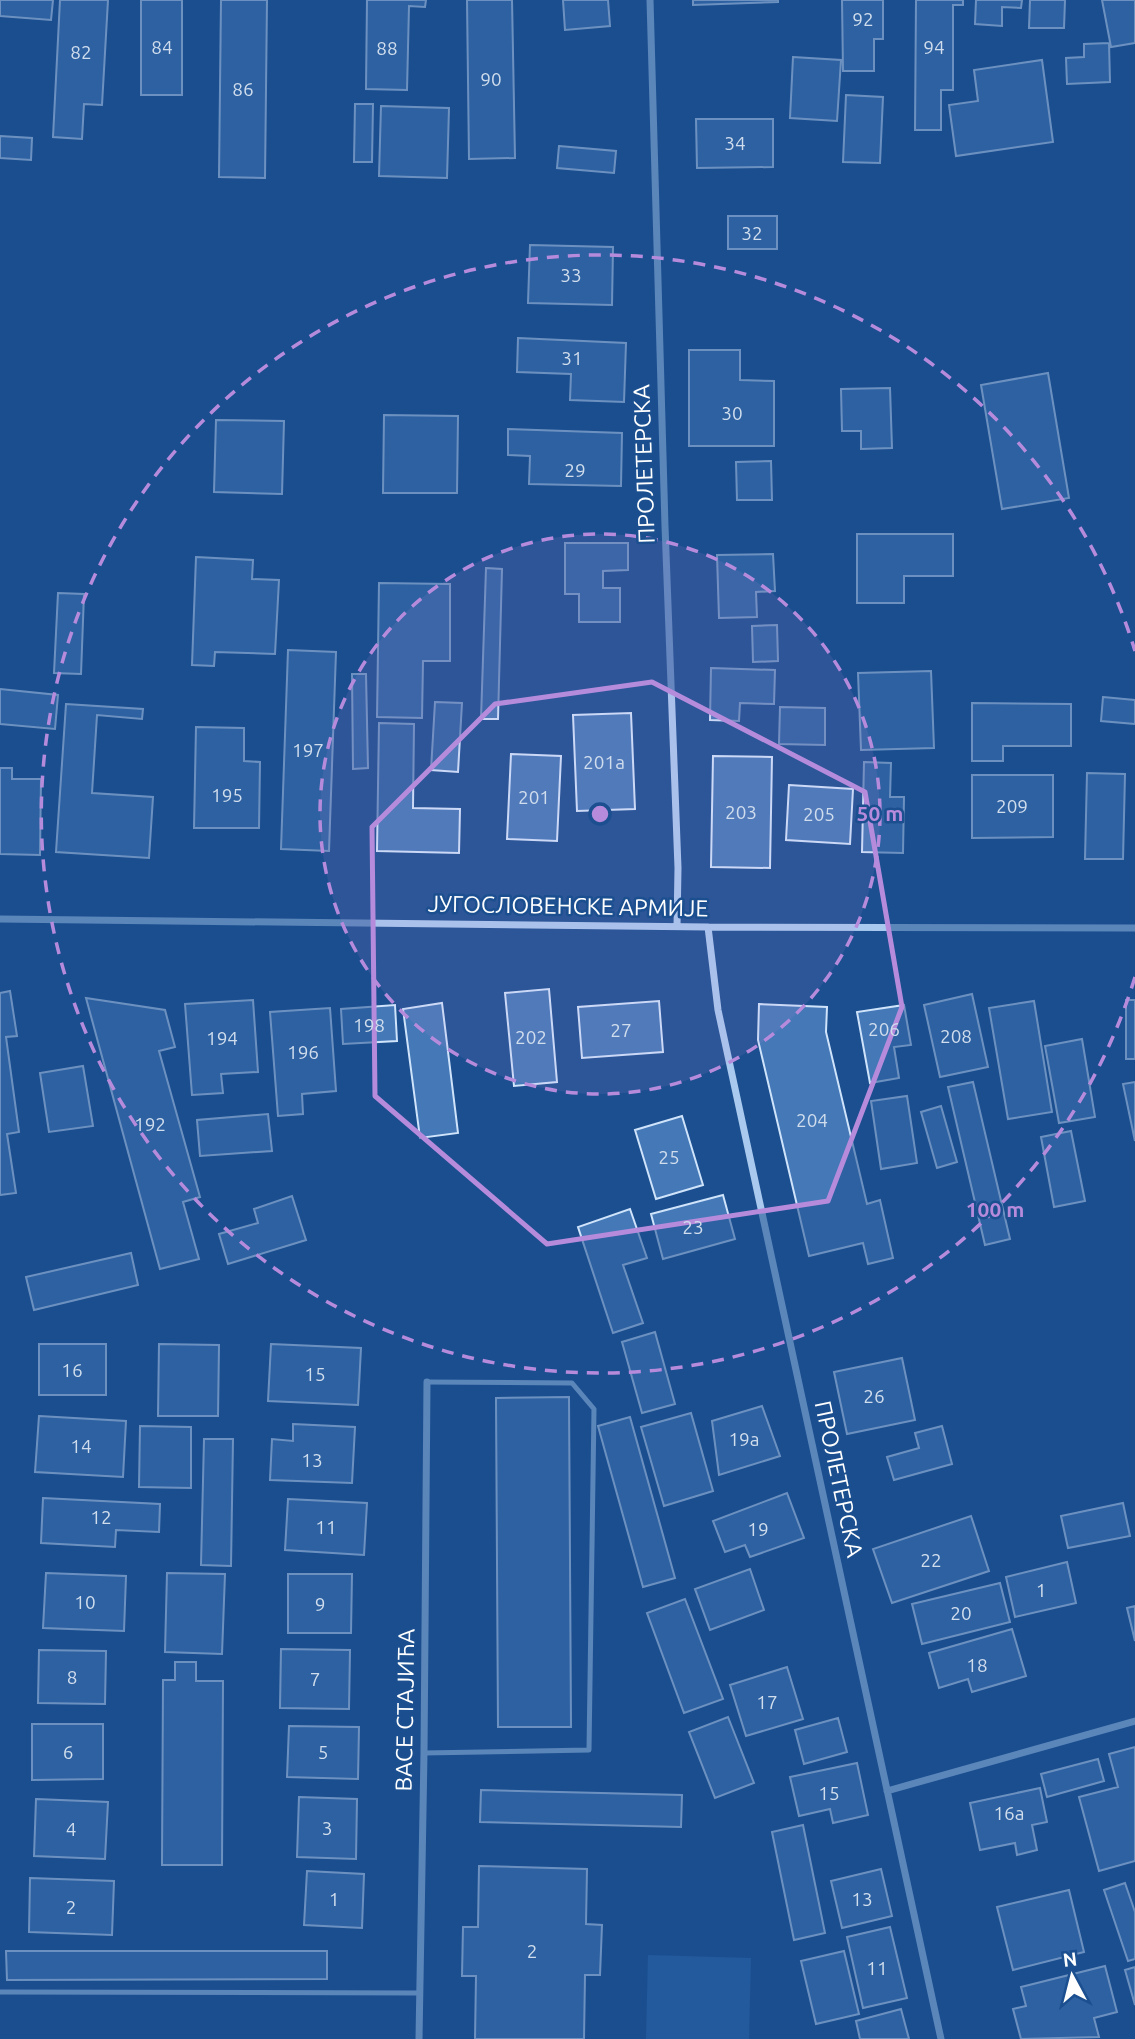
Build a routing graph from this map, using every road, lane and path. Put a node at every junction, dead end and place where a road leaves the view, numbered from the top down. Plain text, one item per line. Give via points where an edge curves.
1 (650, 0) edge
2 (0, 919) edge
3 (677, 926) junction
4 (708, 927) junction
5 (1135, 928) edge
6 (427, 1382) joint
7 (1135, 1721) edge
8 (424, 1753) junction
9 (887, 1790) junction
10 (0, 1992) edge
11 (419, 1993) junction
12 (419, 2039) edge
13 (941, 2039) edge

1 - 3 street, ПРОЛЕТЕРСКА
2 - 3 street, ЈУГОСЛОВЕНСКЕ АРМИЈЕ
3 - 4 street, ЈУГОСЛОВЕНСКЕ АРМИЈЕ
4 - 5 street, ЈУГОСЛОВЕНСКЕ АРМИЈЕ
4 - 9 street, ПРОЛЕТЕРСКА via 718,1010
6 - 8 street, ВАСЕ СТАЈИЋА
6 - 8 lane via 572,1383 594,1409 589,1750
7 - 9 street
8 - 11 street, ВАСЕ СТАЈИЋА
9 - 13 street, ПРОЛЕТЕРСКА
10 - 11 lane
11 - 12 street, ВАСЕ СТАЈИЋА

